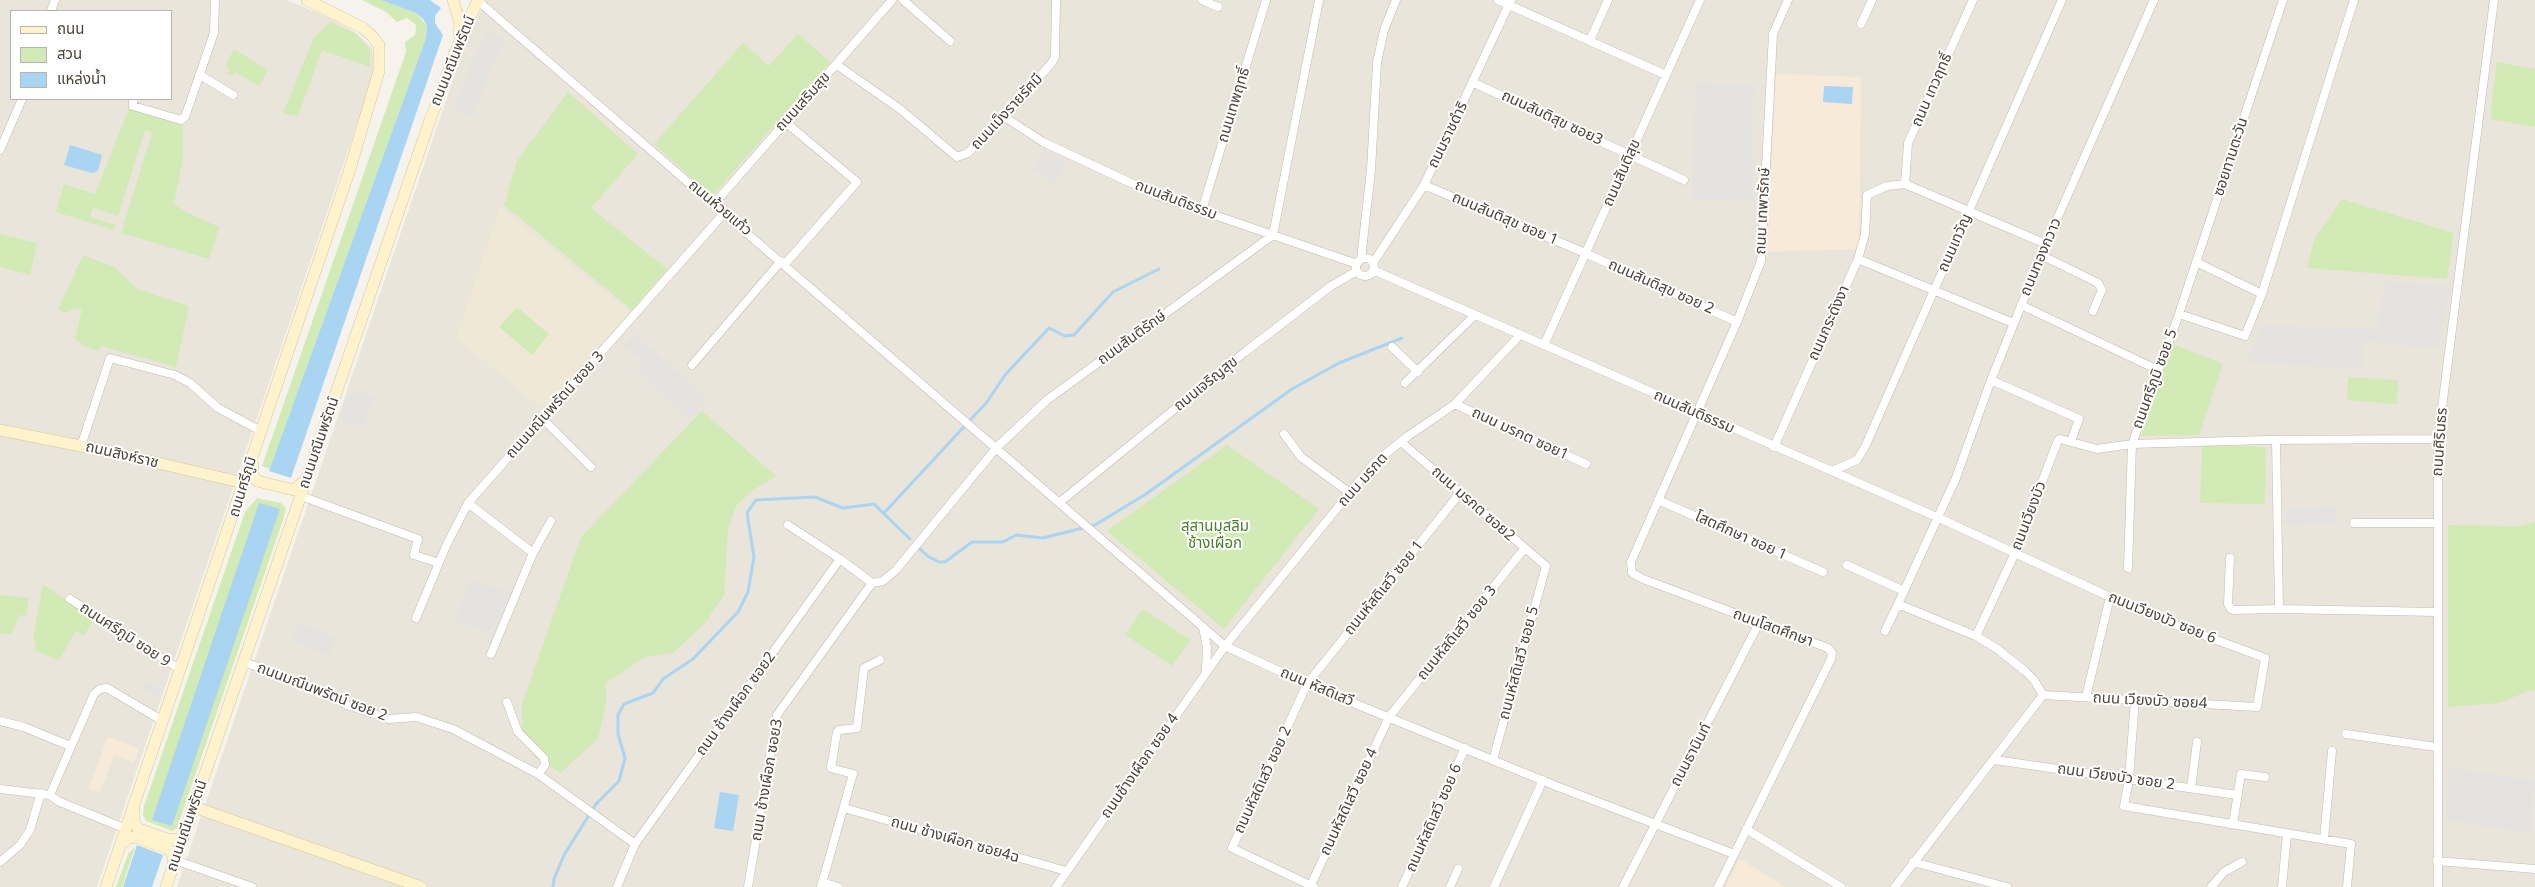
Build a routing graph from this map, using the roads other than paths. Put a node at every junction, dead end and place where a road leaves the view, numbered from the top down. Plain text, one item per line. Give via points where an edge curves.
1 (215, 0) edge
2 (306, 0) edge
3 (453, 0) edge
4 (477, 0) edge
5 (892, 0) edge
6 (903, 0) edge
7 (1056, 0) edge
8 (1202, 0) edge
9 (1266, 0) edge
10 (1319, 0) edge
11 (1396, 0) edge
12 (1498, 0) edge
13 (1608, 0) edge
14 (1700, 0) edge
15 (1788, 0) edge
16 (1872, 0) edge
17 (1972, 0) edge
18 (2062, 0) edge
19 (2154, 0) edge
20 (2283, 0) edge
21 (2354, 0) edge
22 (2494, 0) edge
23 (1510, 2) edge
24 (1218, 6) dead end
25 (1861, 24) dead end
26 (1590, 40) junction
27 (950, 41) dead end
28 (459, 43) junction
29 (837, 65) junction
30 (200, 75) junction
31 (1666, 75) junction
32 (1474, 82) junction
33 (233, 95) dead end
34 (22, 100) edge
35 (133, 100) edge
36 (1003, 116) junction
37 (784, 121) junction
38 (0, 150) edge
39 (1630, 154) junction
40 (1684, 180) dead end
41 (1424, 184) junction
42 (1905, 184) junction
43 (714, 204) junction
44 (1202, 210) junction
45 (725, 212) junction
46 (1969, 212) junction
47 (1273, 235) junction
48 (2046, 244) junction
49 (1585, 253) junction
50 (2041, 256) junction
51 (1858, 259) junction
52 (2196, 262) junction
53 (783, 263) junction
54 (1358, 265) junction
55 (1373, 267) junction
56 (1935, 291) junction
57 (2262, 294) junction
58 (2021, 305) junction
59 (2094, 311) dead end
60 (1475, 314) junction
61 (2179, 314) junction
62 (1737, 322) junction
63 (2013, 323) junction
64 (1520, 335) junction
65 (1544, 345) junction
66 (1392, 347) dead end
67 (692, 365) dead end
68 (2158, 370) junction
69 (1418, 372) junction
70 (1991, 380) junction
71 (1405, 383) dead end
72 (1455, 404) junction
73 (1695, 412) junction
74 (961, 418) joint
75 (543, 419) junction
76 (0, 430) edge
77 (261, 431) junction
78 (1284, 434) dead end
79 (2438, 439) junction
80 (2276, 440) junction
81 (2071, 441) junction
82 (1402, 442) junction
83 (2132, 444) junction
84 (81, 446) junction
85 (1774, 446) junction
86 (997, 447) junction
87 (255, 448) junction
88 (1586, 464) dead end
89 (591, 467) dead end
90 (1832, 471) junction
91 (308, 474) junction
92 (244, 483) junction
93 (257, 483) junction
94 (287, 492) junction
95 (1350, 493) junction
96 (1460, 493) junction
97 (301, 496) junction
98 (1658, 500) junction
99 (1060, 502) junction
100 (468, 504) junction
101 (236, 509) junction
102 (1939, 518) junction
103 (293, 520) junction
104 (551, 521) dead end
105 (2436, 522) junction
106 (2354, 523) dead end
107 (788, 525) dead end
108 (1524, 549) junction
109 (533, 553) junction
110 (2015, 553) junction
111 (840, 558) junction
112 (2230, 558) dead end
113 (439, 563) junction
114 (1847, 565) dead end
115 (1546, 566) joint
116 (2128, 568) dead end
117 (1823, 572) dead end
118 (872, 583) junction
119 (1904, 591) junction
120 (2110, 597) junction
121 (70, 599) dead end
122 (1898, 604) junction
123 (2279, 609) junction
124 (2437, 612) junction
125 (416, 618) dead end
126 (1760, 624) junction
127 (1203, 626) junction
128 (1885, 631) dead end
129 (1976, 636) junction
130 (1225, 646) junction
131 (491, 654) dead end
132 (880, 660) dead end
133 (244, 662) junction
134 (181, 670) junction
135 (1206, 672) junction
136 (1307, 684) junction
137 (2043, 695) junction
138 (2086, 697) junction
139 (2135, 699) junction
140 (507, 702) dead end
141 (2257, 707) joint
142 (1389, 717) junction
143 (0, 721) edge
144 (163, 721) junction
145 (2346, 734) dead end
146 (2197, 742) dead end
147 (70, 746) junction
148 (2436, 747) junction
149 (1465, 748) junction
150 (2332, 751) dead end
151 (1493, 760) junction
152 (1995, 760) junction
153 (538, 774) junction
154 (2265, 778) dead end
155 (2129, 779) junction
156 (1543, 780) junction
157 (2191, 788) junction
158 (0, 789) edge
159 (41, 793) junction
160 (50, 795) junction
161 (2237, 795) junction
162 (135, 803) junction
163 (194, 807) junction
164 (844, 808) junction
165 (1655, 823) junction
166 (2233, 824) junction
167 (126, 829) junction
168 (1746, 829) junction
169 (138, 833) junction
170 (2288, 835) junction
171 (183, 838) junction
172 (2324, 839) junction
173 (121, 844) junction
174 (169, 844) junction
175 (635, 844) junction
176 (1734, 854) junction
177 (2438, 861) junction
178 (0, 862) edge
179 (1913, 862) junction
180 (2242, 862) dead end
181 (174, 863) junction
182 (1458, 869) dead end
183 (2535, 869) edge
184 (1066, 872) junction
185 (822, 885) edge
186 (1312, 886) edge
187 (106, 887) edge
188 (166, 887) edge
189 (252, 887) edge
190 (420, 887) edge
191 (617, 887) edge
192 (748, 887) edge
193 (838, 887) edge
194 (1056, 887) edge
195 (1402, 887) edge
196 (1450, 887) edge
197 (1494, 887) edge
198 (1622, 887) edge
199 (1718, 887) edge
200 (1841, 887) edge
201 (1895, 887) edge
202 (2007, 887) edge
203 (2211, 887) edge
204 (2282, 887) edge
205 (2347, 887) edge
206 (2438, 887) edge

1 - 30 street via 214,33
2 - 77 main road, ถนนศรีภูมิ via 357,24 379,45 380,58 376,86 350,169
3 - 28 main road via 460,23
4 - 28 main road, ถนนมณีนพรัตน์
4 - 43 street, ถนนห้วยแก้ว
5 - 29 street, ถนนเสริมสุข
6 - 27 street
7 - 36 street, ถนนเม็งรายรัศมี via 1055,57 1052,64
8 - 24 street
9 - 44 street, ถนนเทพฤทธิ์
10 - 47 street
11 - 54 street via 1384,30 1377,63 1371,170
12 - 23 street
13 - 26 street
14 - 31 street, ถนนสันติสุข
15 - 62 street, ถนน เทพารักษ์ via 1773,34 1761,261
16 - 25 street
17 - 42 street, ถนน เทวฤทธิ์ via 1908,143
18 - 46 street, ถนนเทวัญ
19 - 48 street, ถนนทองกวาว
20 - 52 street, ซอยทานตะวัน
21 - 57 street
22 - 79 street, ถนนศิรินธร
23 - 26 street
23 - 32 street, ถนนราชดำริ
26 - 31 street
28 - 91 main road, ถนนมณีนพรัตน์
29 - 36 street, ถนนเม็งรายรัศมี via 900,109 958,157 968,153
29 - 37 street, ถนนเสริมสุข
30 - 33 street
30 - 35 street via 181,120 133,106
31 - 39 street, ถนนสันติสุข
32 - 39 street, ถนนสันติสุข ซอย3
32 - 41 street, ถนนราชดำริ
34 - 38 street
36 - 44 street, ถนนสันติธรรม via 1043,142 1159,196
37 - 43 street, ถนนเสริมสุข
37 - 53 street via 856,182
39 - 40 street, ถนนสันติสุข ซอย3
39 - 49 street, ถนนสันติสุข
41 - 49 street, ถนนสันติสุข ซอย 1
41 - 55 street, ถนนราชดำริ
42 - 46 street
42 - 51 street, ถนนกระดังงา via 1887,186 1866,195 1865,234
43 - 45 street, ถนนห้วยแก้ว
44 - 47 street, ถนนสันติธรรม
45 - 53 street, ถนนห้วยแก้ว
45 - 75 street, ถนนมณีนพรัตน์ ซอย 3
46 - 48 street
46 - 56 street, ถนนเทวัญ
47 - 54 street, ถนนสันติธรรม
47 - 86 street, ถนนสันติรักษ์ via 1048,400
48 - 50 street, ถนนทองกวาว
49 - 62 street, ถนนสันติสุข ซอย 2
49 - 65 street, ถนนสันติสุข
50 - 58 street, ถนนทองกวาว
50 - 59 street via 2098,283 2102,290
51 - 56 street
51 - 85 street, ถนนกระดังงา
52 - 57 street
52 - 61 street, ซอยทานตะวัน
53 - 67 street
53 - 74 street, ถนนห้วยแก้ว
54 - 55 street, ถนนสันติธรรม via 1368,259
54 - 55 street via 1366,276
54 - 99 street, ถนนเจริญสุข
55 - 60 street, ถนนสันติธรรม
56 - 63 street
56 - 90 street, ถนนเทวัญ via 1865,447 1857,460
57 - 61 street via 2245,336
58 - 63 street, ถนนทองกวาว
58 - 68 street
60 - 64 street, ถนนสันติธรรม
60 - 69 street
61 - 68 street, ถนนศรีภูมิ ซอย 5
62 - 73 street, ถนน เทพารักษ์
63 - 70 street, ถนนทองกวาว
64 - 65 street, ถนนสันติธรรม
64 - 72 street, ถนน มรกต
65 - 73 street, ถนนสันติธรรม
66 - 69 street
68 - 83 street, ถนนศรีภูมิ ซอย 5
69 - 71 street
70 - 81 street via 2079,419
70 - 102 street, ถนนทองกวาว
72 - 82 street, ถนน มรกต
72 - 88 street, ถนน มรกต ซอย1
73 - 85 street, ถนนสันติธรรม
73 - 98 street, ถนนโสตศึกษา
74 - 86 street, ถนน หัสดิเสวี
75 - 89 street
75 - 100 street, ถนนมณีนพรัตน์ ซอย 3
76 - 84 main road, ถนนสิงห์ราช
77 - 84 street via 218,408 190,383 175,375 110,358
77 - 87 main road, ถนนศรีภูมิ
78 - 95 street via 1301,457
79 - 80 street
79 - 105 street, ถนนศิรินธร
80 - 83 street
80 - 123 street
81 - 83 street via 2097,449
81 - 110 street, ถนนเวียงบัว via 2058,440
82 - 95 street, ถนน มรกต via 1374,463
82 - 96 street, ถนน มรกต ซอย2
83 - 116 street, ถนนศรีภูมิ ซอย 5
84 - 92 main road, ถนนสิงห์ราช
85 - 90 street, ถนนสันติธรรม
86 - 99 street, ถนน หัสดิเสวี
86 - 118 street via 896,570 883,581
87 - 92 main road, ถนนศรีภูมิ
87 - 93 main road via 252,468
90 - 102 street, ถนนสันติธรรม
91 - 94 main road via 301,486
91 - 97 main road, ถนนมณีนพรัตน์
92 - 101 main road, ถนนศรีภูมิ
93 - 94 main road
93 - 101 main road via 247,491
94 - 103 main road via 295,505
95 - 130 street, ถนน มรกต
96 - 108 street, ถนน มรกต ซอย2
96 - 136 street, ถนนหัสดิเสวี ซอย 1
97 - 103 main road, ถนนมณีนพรัตน์
97 - 113 street via 418,539 414,555
98 - 117 street, โสตศึกษา ซอย 1
98 - 126 street, ถนนโสตศึกษา via 1631,562 1632,574
99 - 127 street, ถนน หัสดิเสวี
100 - 109 street
100 - 113 street, ถนนมณีนพรัตน์ ซอย 3
101 - 134 main road, ถนนศรีภูมิ
102 - 110 street, ถนนสันติธรรม
102 - 119 street, ถนนทองกวาว
103 - 133 main road, ถนนมณีนพรัตน์
104 - 109 street
105 - 106 street
105 - 124 street, ถนนศิรินธร
107 - 111 street
108 - 115 street, ถนน มรกต ซอย2
108 - 142 street, ถนนหัสดิเสวี ซอย 3
109 - 131 street
110 - 120 street, ถนนเวียงบัว ซอย 6
110 - 129 street, ถนนเวียงบัว
111 - 118 street
111 - 175 street, ถนน ช้างเผือก ซอย2
112 - 123 street via 2228,604 2231,609
113 - 125 street, ถนนมณีนพรัตน์ ซอย 3
114 - 119 street
115 - 151 street, ถนนหัสดิเสวี ซอย 5
118 - 192 street, ถนน ช้างเผือก ซอย3 via 777,715
119 - 122 street, ถนนทองกวาว
120 - 138 street
120 - 141 street, ถนนเวียงบัว ซอย 6 via 2265,658
121 - 134 street, ถนนศรีภูมิ ซอย 9
122 - 128 street, ถนนทองกวาว
122 - 129 street
123 - 124 street
124 - 148 street, ถนนศิรินธร
126 - 165 street, ถนนธานินท์
126 - 168 street, ถนนโสตศึกษา via 1828,648 1832,653
127 - 130 street, ถนน หัสดิเสวี
127 - 135 street via 1207,648
129 - 137 street via 2025,671
130 - 135 street, ถนนช้างเผือก ซอย 4
130 - 136 street, ถนน หัสดิเสวี
132 - 164 street via 864,668 857,728 837,732 831,768 853,774
133 - 153 street, ถนนมณีนพรัตน์ ซอย 2 via 388,719 416,717 453,729
133 - 163 main road, ถนนมณีนพรัตน์
134 - 144 main road, ถนนศรีภูมิ
135 - 184 street, ถนนช้างเผือก ซอย 4
136 - 142 street, ถนน หัสดิเสวี
136 - 186 street, ถนนหัสดิเสวี ซอย 2 via 1232,848
137 - 138 street, ถนน เวียงบัว ซอย4
137 - 152 street
138 - 139 street, ถนน เวียงบัว ซอย4
139 - 141 street, ถนน เวียงบัว ซอย4
139 - 155 street
140 - 153 street via 518,732 544,758 545,765
142 - 149 street, ถนน หัสดิเสวี
142 - 186 street, ถนนหัสดิเสวี ซอย 4
143 - 147 street
144 - 147 street via 107,688 100,689 94,694
144 - 162 main road, ถนนศรีภูมิ
145 - 148 street
146 - 157 street
147 - 160 street
148 - 177 street, ถนนศิรินธร
149 - 151 street, ถนน หัสดิเสวี
149 - 195 street, ถนนหัสดิเสวี ซอย 6
150 - 172 street
151 - 156 street, ถนน หัสดิเสวี
152 - 155 street, ถนน เวียงบัว ซอย 2
152 - 179 street
153 - 175 street, ถนนมณีนพรัตน์ ซอย 2
154 - 161 street via 2241,774
155 - 157 street, ถนน เวียงบัว ซอย 2
155 - 166 street via 2124,806
156 - 165 street, ถนน หัสดิเสวี
156 - 197 street
157 - 161 street, ถนน เวียงบัว ซอย 2
158 - 159 street
159 - 160 street
159 - 178 street via 30,830 20,845
160 - 167 street
161 - 166 street
162 - 167 main road, ถนนศรีภูมิ
162 - 169 main road via 134,822
163 - 171 main road, ถนนมณีนพรัตน์
163 - 190 main road
164 - 184 street, ถนน ช้างเผือก ซอย4ฉ
164 - 185 street
165 - 176 street, ถนน หัสดิเสวี
165 - 198 street, ถนนธานินท์
166 - 170 street
167 - 173 main road, ถนนศรีภูมิ
168 - 176 street, ถนนโสตศึกษา
168 - 200 street
169 - 173 main road
169 - 174 main road
170 - 172 street
170 - 204 street
171 - 174 main road
171 - 181 main road, ถนนมณีนพรัตน์
172 - 205 street via 2351,844
173 - 187 main road, ถนนศรีภูมิ
174 - 181 main road
175 - 191 street, ถนน ช้างเผือก ซอย2
176 - 199 street, ถนนโสตศึกษา
177 - 183 street
177 - 206 street, ถนนศิรินธร
179 - 201 street
179 - 202 street
180 - 203 street via 2224,872
181 - 188 main road, ถนนมณีนพรัตน์
181 - 189 street
182 - 196 street
184 - 194 street, ถนนช้างเผือก ซอย 4
185 - 193 street

